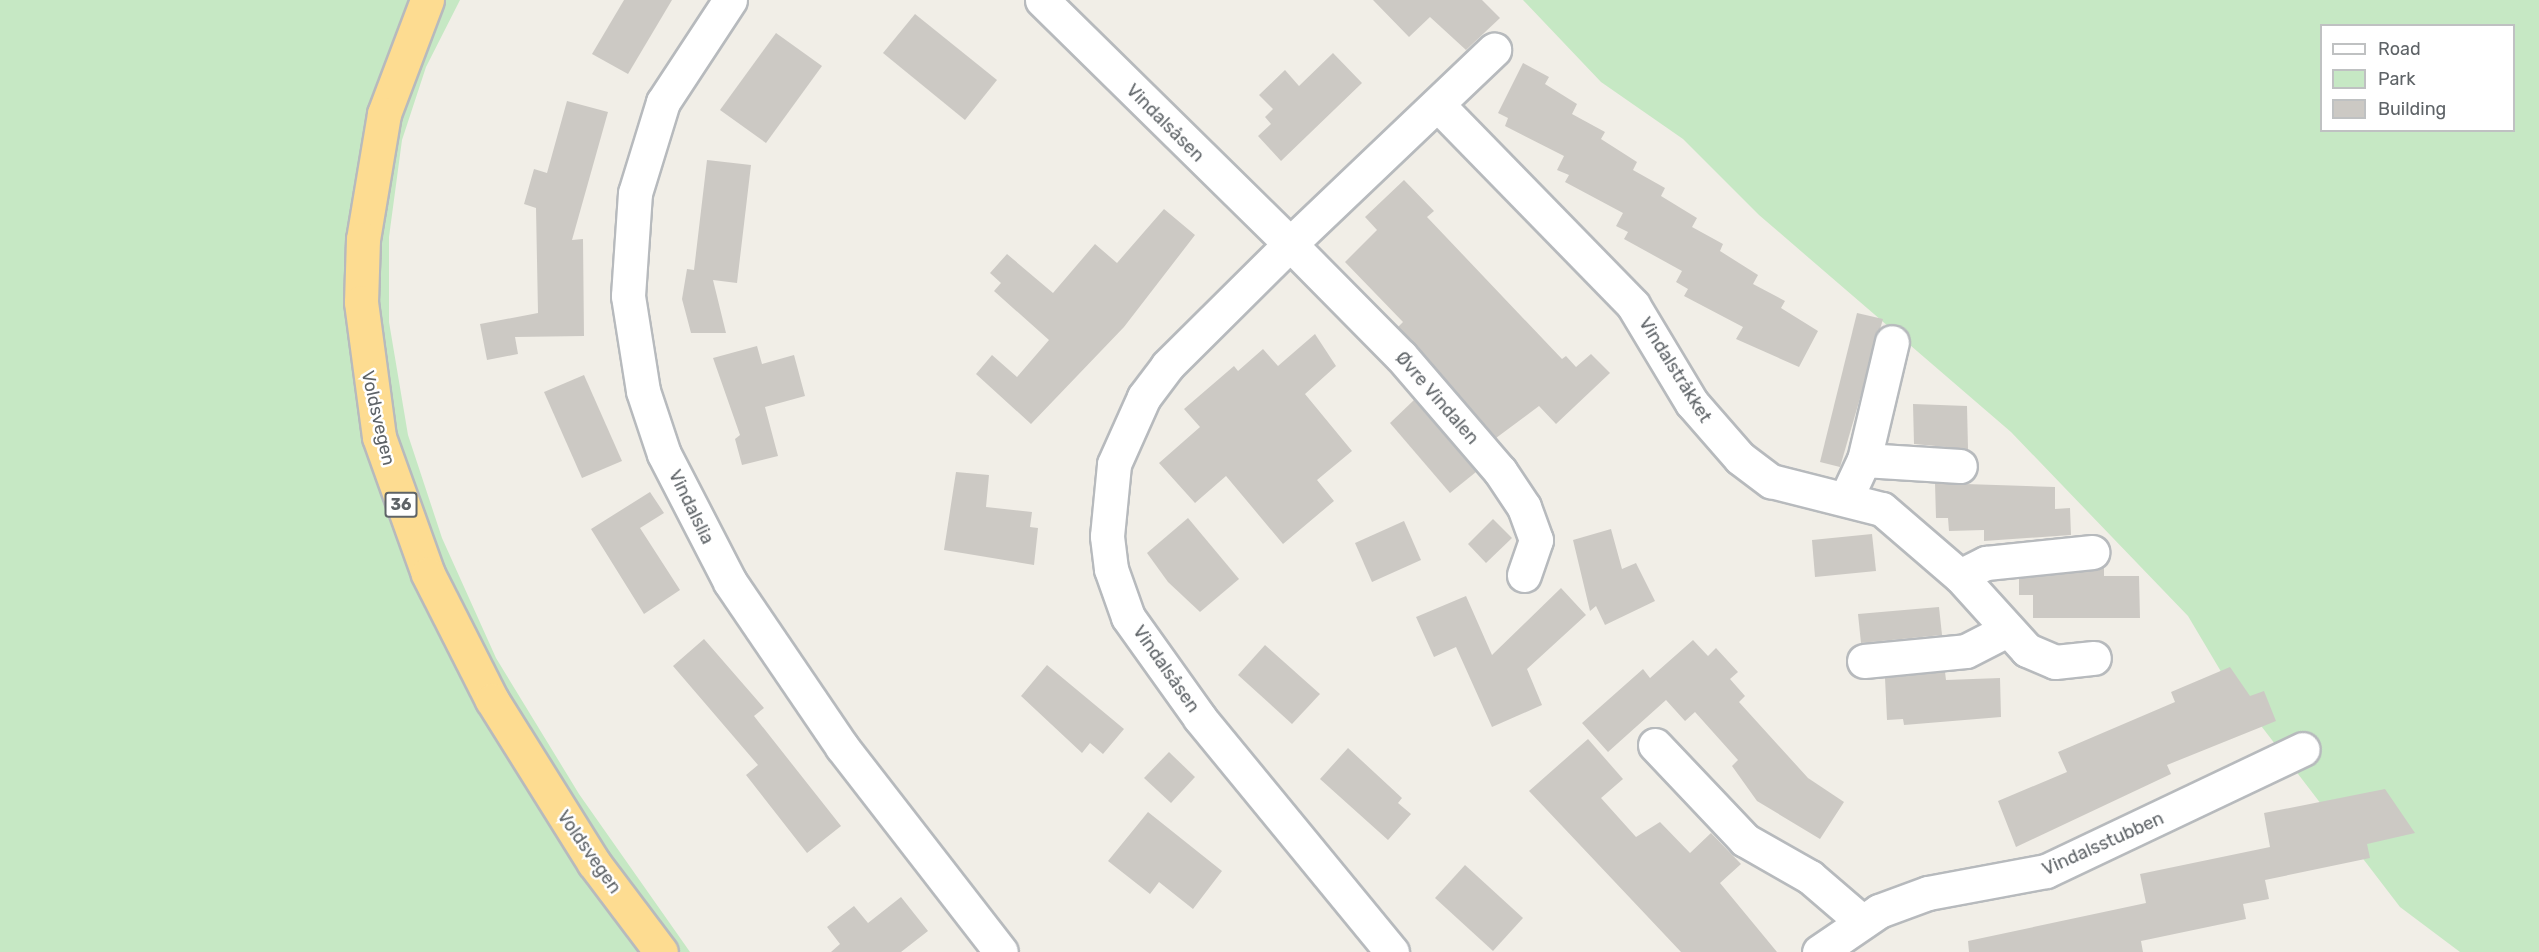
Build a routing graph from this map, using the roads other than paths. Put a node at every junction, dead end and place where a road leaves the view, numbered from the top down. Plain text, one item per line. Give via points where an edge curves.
1 (427, 0) edge
2 (730, 0) edge
3 (1042, 0) edge
4 (1494, 50) dead end
5 (1439, 106) junction
6 (1290, 244) junction
7 (1892, 342) dead end
8 (1864, 460) junction
9 (1960, 466) dead end
10 (1847, 496) junction
11 (2092, 552) dead end
12 (1524, 575) dead end
13 (1960, 576) junction
14 (2007, 630) junction
15 (2094, 658) dead end
16 (1864, 661) dead end
17 (1655, 745) dead end
18 (2303, 749) dead end
19 (1860, 920) junction
20 (661, 952) edge
21 (1001, 952) edge
22 (1392, 952) edge
23 (1819, 952) edge

1 - 20 highway, Voldsvegen / 36 via 384,114 363,239 361,302 380,437 428,574 492,700 594,863
2 - 21 street, Vindalslia via 663,102 635,193 628,296 643,391 664,454 730,582 842,747
3 - 6 street, Vindalsåsen
4 - 5 street, Vindalsåsen
5 - 6 street, Vindalsåsen
5 - 10 street, Vindalstråkket via 1633,305 1692,403 1728,447 1771,481
6 - 12 street, Øvre Vindalen via 1401,356 1500,471 1524,507 1536,540
6 - 22 street, Vindalsåsen via 1198,330 1144,397 1114,464 1107,536 1111,569 1128,617 1153,657
7 - 8 street
8 - 9 street
8 - 10 street
10 - 13 street, Vindalstråkket via 1903,523
11 - 13 street via 1986,562
13 - 14 street, Vindalstråkket
14 - 15 street, Vindalstråkket via 2042,659
14 - 16 street via 1966,651
17 - 19 street via 1745,840 1810,877
18 - 19 street, Vindalsstubben via 2076,860 2023,877 1928,893
19 - 23 street, Vindalsstubben

